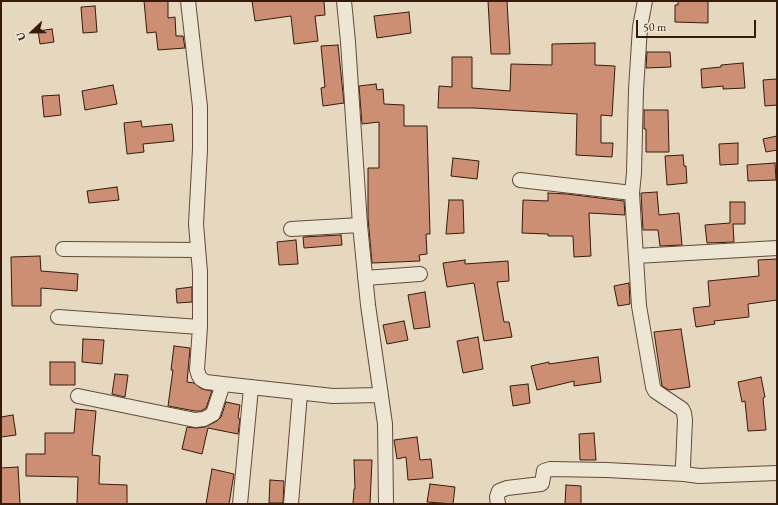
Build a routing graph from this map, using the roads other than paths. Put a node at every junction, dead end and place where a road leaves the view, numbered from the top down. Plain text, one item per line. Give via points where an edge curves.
1 (188, 1) edge
2 (344, 1) edge
3 (644, 1) edge
4 (520, 180) dead end
5 (632, 193) junction
6 (360, 225) junction
7 (291, 229) dead end
8 (777, 248) edge
9 (63, 249) dead end
10 (198, 250) junction
11 (636, 256) junction
12 (420, 274) dead end
13 (365, 278) junction
14 (58, 317) dead end
15 (200, 327) junction
16 (223, 384) junction
17 (251, 388) junction
18 (300, 393) junction
19 (380, 395) junction
20 (78, 396) dead end
21 (777, 473) edge
22 (684, 474) junction
23 (240, 504) edge
24 (291, 504) edge
25 (386, 504) edge
26 (498, 504) edge

1 - 10 street via 200,107 196,224
2 - 6 street
3 - 5 street via 636,90
4 - 5 street
5 - 11 street
6 - 7 street
6 - 13 street
8 - 11 street
9 - 10 street
10 - 15 street
11 - 22 street via 639,306 653,387 659,395 682,409 686,420
12 - 13 street
13 - 19 street
14 - 15 street
15 - 16 street via 198,376 206,382
16 - 17 street
16 - 20 street via 213,414 195,420
17 - 18 street
17 - 23 street
18 - 19 street via 333,396
18 - 24 street
19 - 25 street via 385,424
21 - 22 street via 699,476
22 - 26 street via 550,469 544,471 541,484 499,491

